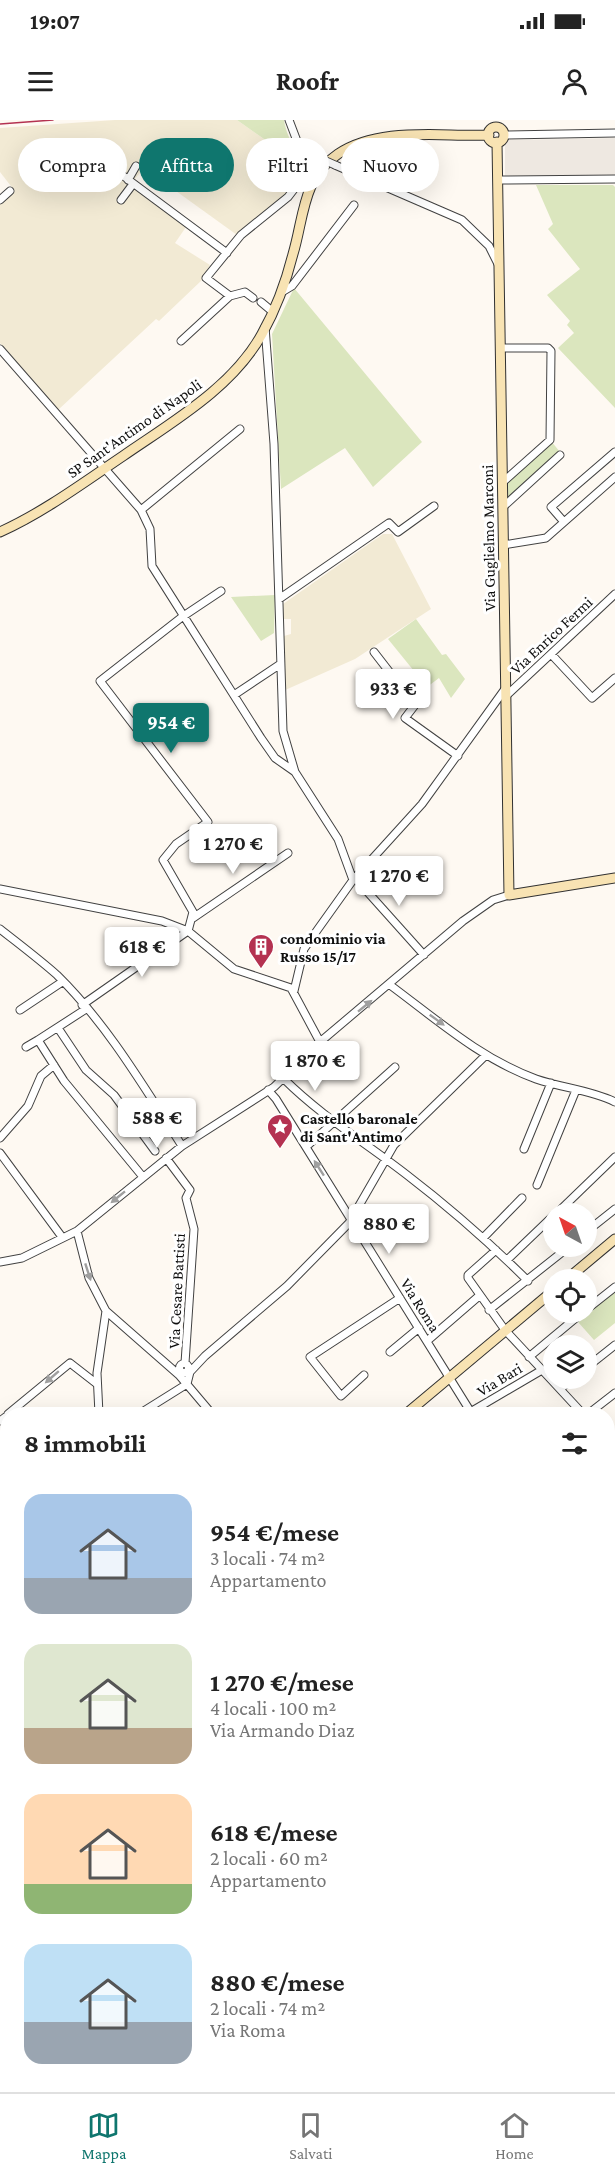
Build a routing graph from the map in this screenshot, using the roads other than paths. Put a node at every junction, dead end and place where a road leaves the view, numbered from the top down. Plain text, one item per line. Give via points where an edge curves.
1 (289, 120) edge
2 (615, 133) edge
3 (501, 139) junction
4 (336, 160) junction
5 (136, 166) dead end
6 (127, 179) edge
7 (615, 179) edge
8 (498, 180) junction
9 (131, 182) junction
10 (10, 191) dead end
11 (0, 200) edge
12 (120, 200) dead end
13 (354, 206) dead end
14 (226, 253) junction
15 (500, 268) junction
16 (282, 292) junction
17 (230, 296) junction
18 (253, 298) dead end
19 (261, 302) dead end
20 (273, 312) junction
21 (265, 327) junction
22 (181, 341) dead end
23 (501, 348) junction
24 (0, 349) edge
25 (240, 429) dead end
26 (615, 452) edge
27 (560, 455) dead end
28 (103, 469) junction
29 (615, 477) edge
30 (503, 482) junction
31 (434, 506) dead end
32 (503, 507) junction
33 (141, 510) junction
34 (564, 522) junction
35 (14, 526) junction
36 (0, 528) edge
37 (0, 532) edge
38 (504, 545) junction
39 (221, 591) dead end
40 (615, 594) edge
41 (279, 599) junction
42 (182, 616) junction
43 (374, 652) dead end
44 (551, 654) junction
45 (279, 665) junction
46 (615, 678) edge
47 (506, 693) junction
48 (234, 695) junction
49 (458, 756) junction
50 (295, 772) junction
51 (288, 853) dead end
52 (615, 878) edge
53 (354, 879) junction
54 (0, 889) edge
55 (509, 895) junction
56 (193, 918) junction
57 (0, 928) edge
58 (188, 932) junction
59 (424, 955) junction
60 (62, 982) junction
61 (390, 985) junction
62 (294, 991) junction
63 (84, 1007) junction
64 (20, 1010) dead end
65 (58, 1028) junction
66 (39, 1040) junction
67 (320, 1042) junction
68 (26, 1047) dead end
69 (485, 1056) junction
70 (54, 1065) junction
71 (395, 1067) dead end
72 (284, 1079) junction
73 (551, 1083) junction
74 (268, 1090) junction
75 (576, 1090) junction
76 (615, 1102) edge
77 (334, 1120) junction
78 (0, 1138) edge
79 (182, 1146) junction
80 (306, 1147) junction
81 (524, 1149) dead end
82 (155, 1151) dead end
83 (0, 1153) edge
84 (615, 1157) edge
85 (166, 1158) junction
86 (386, 1160) junction
87 (143, 1177) junction
88 (537, 1185) dead end
89 (522, 1198) dead end
90 (566, 1203) edge
91 (615, 1209) edge
92 (353, 1220) junction
93 (597, 1223) edge
94 (543, 1225) edge
95 (77, 1231) junction
96 (62, 1237) junction
97 (483, 1238) junction
98 (615, 1239) edge
99 (496, 1250) junction
100 (557, 1257) edge
101 (507, 1260) junction
102 (0, 1262) edge
103 (579, 1269) edge
104 (528, 1281) junction
105 (615, 1287) edge
106 (479, 1296) junction
107 (400, 1298) junction
108 (543, 1299) edge
109 (597, 1301) edge
110 (489, 1310) junction
111 (106, 1311) junction
112 (570, 1323) edge
113 (419, 1328) junction
114 (505, 1329) junction
115 (427, 1341) junction
116 (615, 1345) edge
117 (390, 1352) dead end
118 (529, 1357) junction
119 (597, 1359) edge
120 (186, 1368) junction
121 (542, 1370) joint
122 (364, 1375) dead end
123 (450, 1378) junction
124 (97, 1384) junction
125 (187, 1384) junction
126 (560, 1389) edge
127 (615, 1393) edge
128 (18, 1407) edge
129 (99, 1407) edge
130 (150, 1407) edge
131 (206, 1407) edge
132 (415, 1407) edge
133 (466, 1407) edge
134 (481, 1407) edge
135 (577, 1407) edge
136 (597, 1407) edge

1 - 4 street, bridge via 297,141 315,156
2 - 3 street
3 - 4 street, SP Sant'Antimo di Napoli via 491,141 489,135 379,137 356,144
3 - 8 street, Via Guglielmo Marconi
4 - 14 street via 309,171 288,197 241,235
4 - 15 street via 462,220 489,246
4 - 16 street, SP Sant'Antimo di Napoli via 309,186
5 - 9 street
6 - 9 street
7 - 8 street
8 - 15 street, Via Guglielmo Marconi
9 - 12 street
9 - 14 street
10 - 11 street
13 - 16 street via 292,286
14 - 17 street via 206,278
15 - 23 street, Via Guglielmo Marconi
16 - 20 street, SP Sant'Antimo di Napoli
17 - 18 street via 245,292
17 - 22 street
19 - 20 street
20 - 21 street, SP Sant'Antimo di Napoli
21 - 28 street, SP Sant'Antimo di Napoli via 217,387
21 - 41 street
23 - 30 street, Via Guglielmo Marconi
23 - 30 street via 550,351 550,440
24 - 28 street
25 - 33 street
26 - 34 street via 551,507
27 - 32 street
28 - 33 street
28 - 35 street, SP Sant'Antimo di Napoli
29 - 34 street
30 - 32 street, Via Guglielmo Marconi
31 - 41 street via 398,532 390,523
32 - 38 street, Via Guglielmo Marconi
33 - 42 street via 150,529 152,566
34 - 38 street via 546,538
35 - 36 street, SP Sant'Antimo di Napoli
35 - 37 street, SP Sant'Antimo di Napoli
38 - 47 street, Via Guglielmo Marconi
39 - 42 street
40 - 44 street, Via Enrico Fermi
41 - 45 street
42 - 48 street
42 - 56 street via 100,681 208,822 176,844 163,860 189,902
43 - 49 street via 415,705 405,718
44 - 46 street via 592,698
44 - 47 street, Via Enrico Fermi
45 - 48 street
45 - 50 street via 283,731
47 - 49 street, Via Enrico Fermi
47 - 55 street, Via Guglielmo Marconi
48 - 50 street via 275,758
49 - 53 street, Via Enrico Fermi via 422,804
50 - 53 street via 338,839
51 - 56 street
52 - 55 street
53 - 59 street
53 - 62 street, Via Enrico Fermi via 304,949
54 - 58 street via 152,919
55 - 59 street via 493,900
56 - 58 street
57 - 60 street
58 - 62 street via 234,969
58 - 63 street
59 - 61 street
60 - 63 street
60 - 64 street
67 -> 61 street
61 -> 69 street
62 - 67 street
63 - 65 street
63 - 79 street via 117,1047
65 - 66 street
65 - 82 street via 86,1070 114,1095
66 - 68 street
66 - 70 street
67 - 72 street
69 - 73 street
69 - 86 street via 423,1114 394,1145
70 - 78 street via 41,1076 28,1107
70 - 87 street
71 - 77 street
72 - 74 street
72 - 77 street via 316,1110
73 - 75 street
73 - 81 street
74 - 79 street
74 - 80 street, Via Roma
75 - 76 street
75 - 88 street
77 - 80 street
77 - 86 street
79 - 85 street
92 -> 80 street, Via Roma
83 - 96 street
84 - 90 street
85 - 87 street
85 - 120 street, Via Cesare Battisti via 190,1190 186,1198 194,1229
86 - 92 street
86 - 97 street
87 -> 95 street
89 - 97 street
91 - 93 street
92 - 107 street, Via Roma
92 - 120 street via 287,1286
94 - 101 street
95 - 96 street
95 -> 111 street via 89,1278
96 - 102 street via 22,1258
97 - 99 street
98 - 103 street
99 - 101 street
99 - 106 street via 468,1275
100 - 104 street
101 - 104 street
104 - 110 street
105 - 109 street
106 - 110 street
106 - 115 street
107 - 113 street, Via Roma
107 - 122 street via 310,1357 341,1396
108 - 114 street
110 - 114 street
111 - 120 street
111 - 124 street
112 - 118 street
113 - 115 street, Via Roma
113 - 117 street
114 - 118 street
114 - 123 street
115 - 123 street, Via Roma
116 - 119 street
118 - 121 street
120 - 125 street
120 - 125 street
121 - 134 street, Via Bari
123 - 132 street
123 - 133 street, Via Roma
124 -> 128 street via 70,1363
124 - 129 street
125 - 130 street
125 - 131 street
126 - 135 street
127 - 136 street

